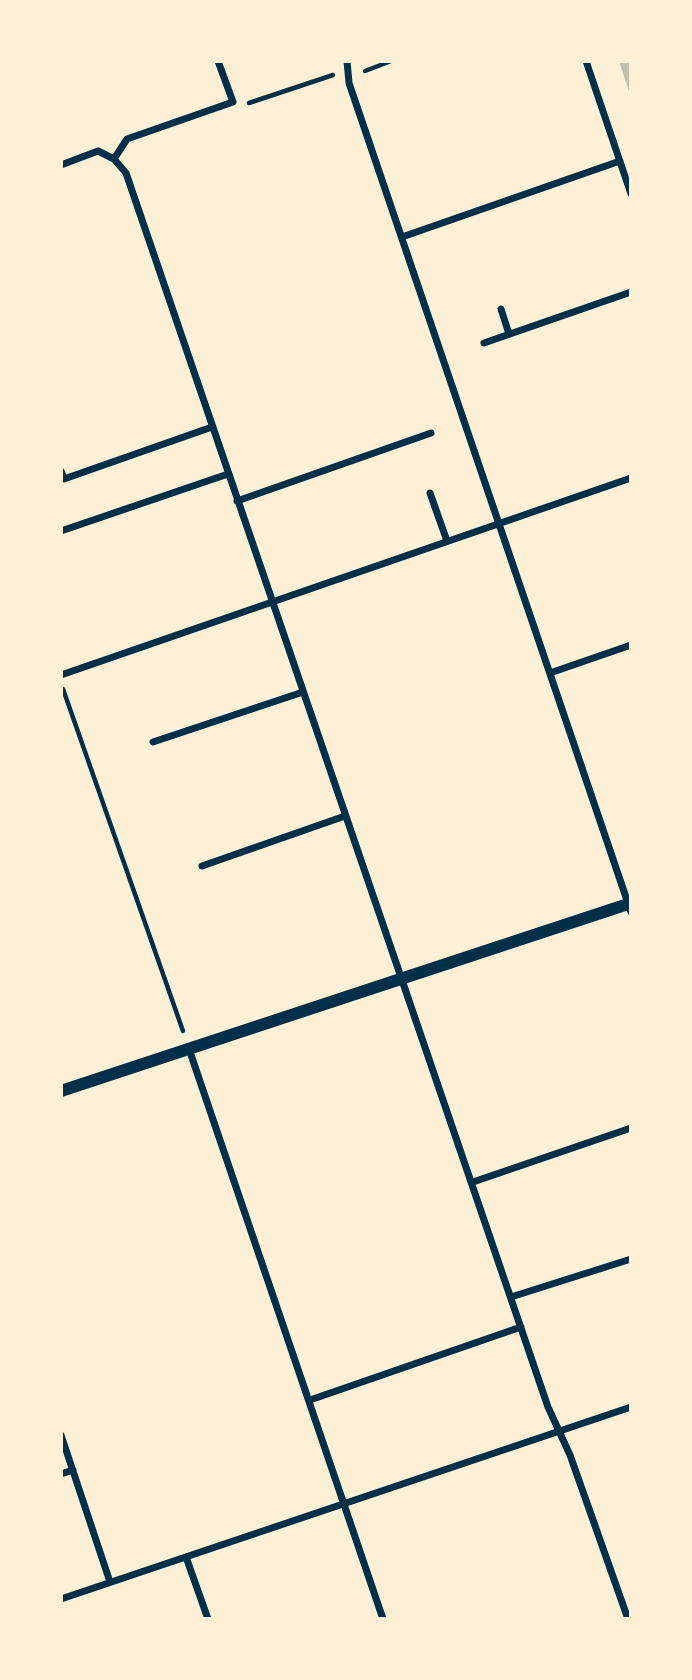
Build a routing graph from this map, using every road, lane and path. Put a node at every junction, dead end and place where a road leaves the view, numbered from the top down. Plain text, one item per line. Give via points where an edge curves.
1 (218, 61) edge
2 (347, 61) edge
3 (391, 61) edge
4 (586, 61) edge
5 (349, 74) junction
6 (233, 102) junction
7 (114, 159) junction
8 (620, 161) junction
9 (61, 165) edge
10 (631, 194) edge
11 (402, 237) junction
12 (631, 292) edge
13 (500, 309) dead end
14 (509, 334) junction
15 (484, 343) dead end
16 (212, 427) junction
17 (431, 433) dead end
18 (61, 471) edge
19 (228, 474) junction
20 (631, 478) edge
21 (430, 493) dead end
22 (237, 501) junction
23 (499, 523) junction
24 (61, 531) edge
25 (447, 541) junction
26 (271, 601) junction
27 (631, 645) edge
28 (550, 673) junction
29 (61, 675) edge
30 (61, 685) edge
31 (303, 692) junction
32 (153, 742) dead end
33 (345, 816) junction
34 (202, 866) dead end
35 (630, 906) edge
36 (402, 978) junction
37 (189, 1049) junction
38 (61, 1091) edge
39 (631, 1128) edge
40 (473, 1182) junction
41 (631, 1258) edge
42 (511, 1297) junction
43 (520, 1327) junction
44 (310, 1400) junction
45 (631, 1407) edge
46 (560, 1432) junction
47 (61, 1435) edge
48 (73, 1470) junction
49 (61, 1474) edge
50 (346, 1503) junction
51 (186, 1557) junction
52 (110, 1582) junction
53 (61, 1599) edge
54 (208, 1619) edge
55 (383, 1619) edge
56 (628, 1619) edge

1 - 6 street
2 - 5 street
3 - 5 path via 358,75
4 - 8 street
5 - 6 path via 340,72 245,104
5 - 11 street
6 - 7 street via 127,139
7 - 9 street via 98,151
7 - 16 street via 126,173
8 - 10 street
8 - 11 street
11 - 23 street
12 - 14 street
13 - 14 street
14 - 15 street
16 - 18 street via 64,479
16 - 19 street
17 - 22 street
19 - 22 street
19 - 24 street
20 - 23 street
21 - 25 street
22 - 26 street
23 - 25 street
23 - 28 street
25 - 26 street
26 - 29 street
26 - 31 street
27 - 28 street
28 - 35 street
30 - 37 path
31 - 32 street
31 - 33 street
33 - 34 street
33 - 36 street
35 - 36 street
36 - 37 street
36 - 40 street
37 - 38 street
37 - 44 street
39 - 40 street
40 - 42 street
41 - 42 street
42 - 43 street
43 - 44 street
43 - 46 street
44 - 50 street
45 - 46 street
46 - 50 street
46 - 56 street
47 - 48 street
48 - 49 street
48 - 52 street
50 - 51 street
50 - 55 street
51 - 52 street
51 - 54 street
52 - 53 street

